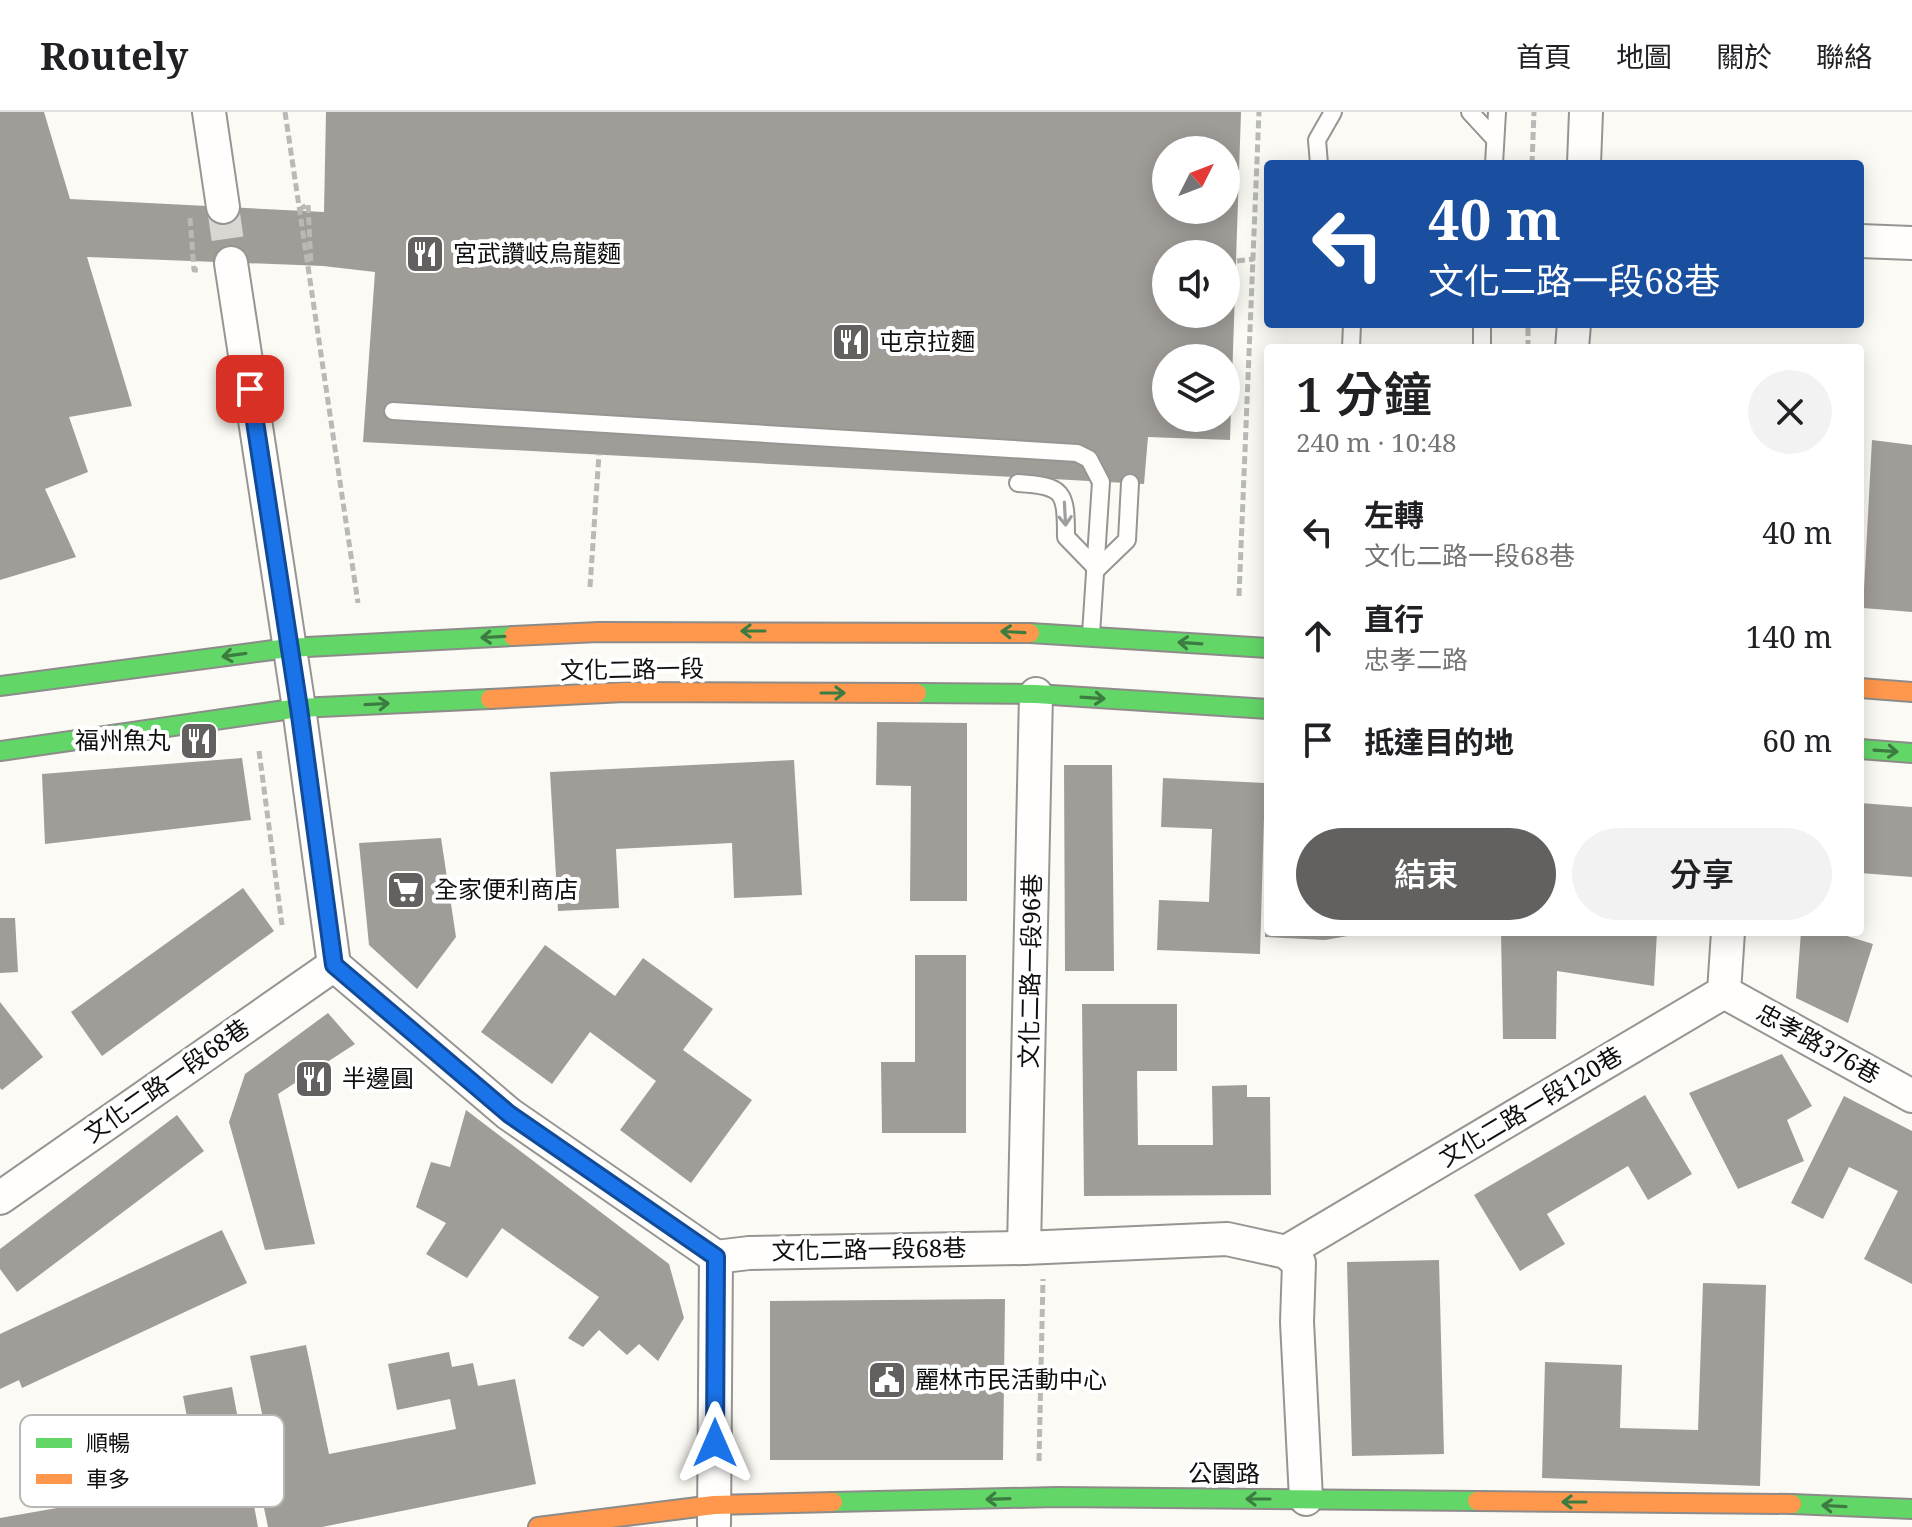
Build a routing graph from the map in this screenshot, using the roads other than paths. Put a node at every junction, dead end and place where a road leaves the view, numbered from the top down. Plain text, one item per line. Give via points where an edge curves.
1 (209, 112) edge
2 (1333, 112) edge
3 (1470, 112) edge
4 (1497, 112) edge
5 (1586, 112) edge
6 (1494, 138) junction
7 (1319, 160) edge
8 (1494, 160) edge
9 (1584, 160) edge
10 (223, 207) tunnel mouth
11 (1864, 241) edge
12 (1912, 243) edge
13 (215, 267) tunnel mouth
14 (393, 411) dead end
15 (1018, 483) dead end
16 (1130, 483) dead end
17 (1097, 569) junction
18 (1091, 636) junction
19 (288, 648) junction
20 (1264, 648) edge
21 (0, 686) edge
22 (1864, 688) edge
23 (1912, 692) edge
24 (1036, 694) junction
25 (299, 708) junction
26 (1264, 709) edge
27 (1864, 749) edge
28 (0, 751) edge
29 (1912, 753) edge
30 (1728, 936) edge
31 (334, 965) junction
32 (1724, 992) junction
33 (1912, 1096) edge
34 (0, 1198) edge
35 (1024, 1248) junction
36 (1286, 1252) junction
37 (716, 1257) junction
38 (1306, 1499) junction
39 (1912, 1509) edge
40 (714, 1516) edge
41 (538, 1527) edge

1 - 10 street
2 - 7 lane via 1317,140
3 - 6 lane
4 - 6 lane
5 - 9 street
6 - 8 lane
11 - 12 street
13 - 19 street
14 - 17 lane via 1077,453 1089,459 1101,482
15 -> 17 lane via 1059,490 1066,537
16 - 17 lane via 1127,540
17 - 18 lane
18 -> 19 street, 文化二路一段 via 997,631 599,632
20 -> 18 street, 文化二路一段
19 -> 21 street, 文化二路一段
19 - 25 street
22 - 23 street
25 -> 24 street, 文化二路一段 via 624,692
24 -> 26 street, 文化二路一段
24 - 35 street, 文化二路一段96巷
25 - 28 street, 文化二路一段
25 - 31 street
27 -> 29 street
30 - 32 street
31 - 34 street, 文化二路一段68巷
31 - 37 street via 509,1114
32 - 33 street, 忠孝路376巷
32 - 36 street, 文化二路一段120巷
35 - 36 street, 文化二路一段68巷 via 1227,1239
35 - 37 street, 文化二路一段68巷
36 - 38 street via 1299,1263
37 - 40 street
39 -> 38 street, 公園路
38 -> 40 street, 公園路 via 1038,1498
40 - 41 street, 公園路

